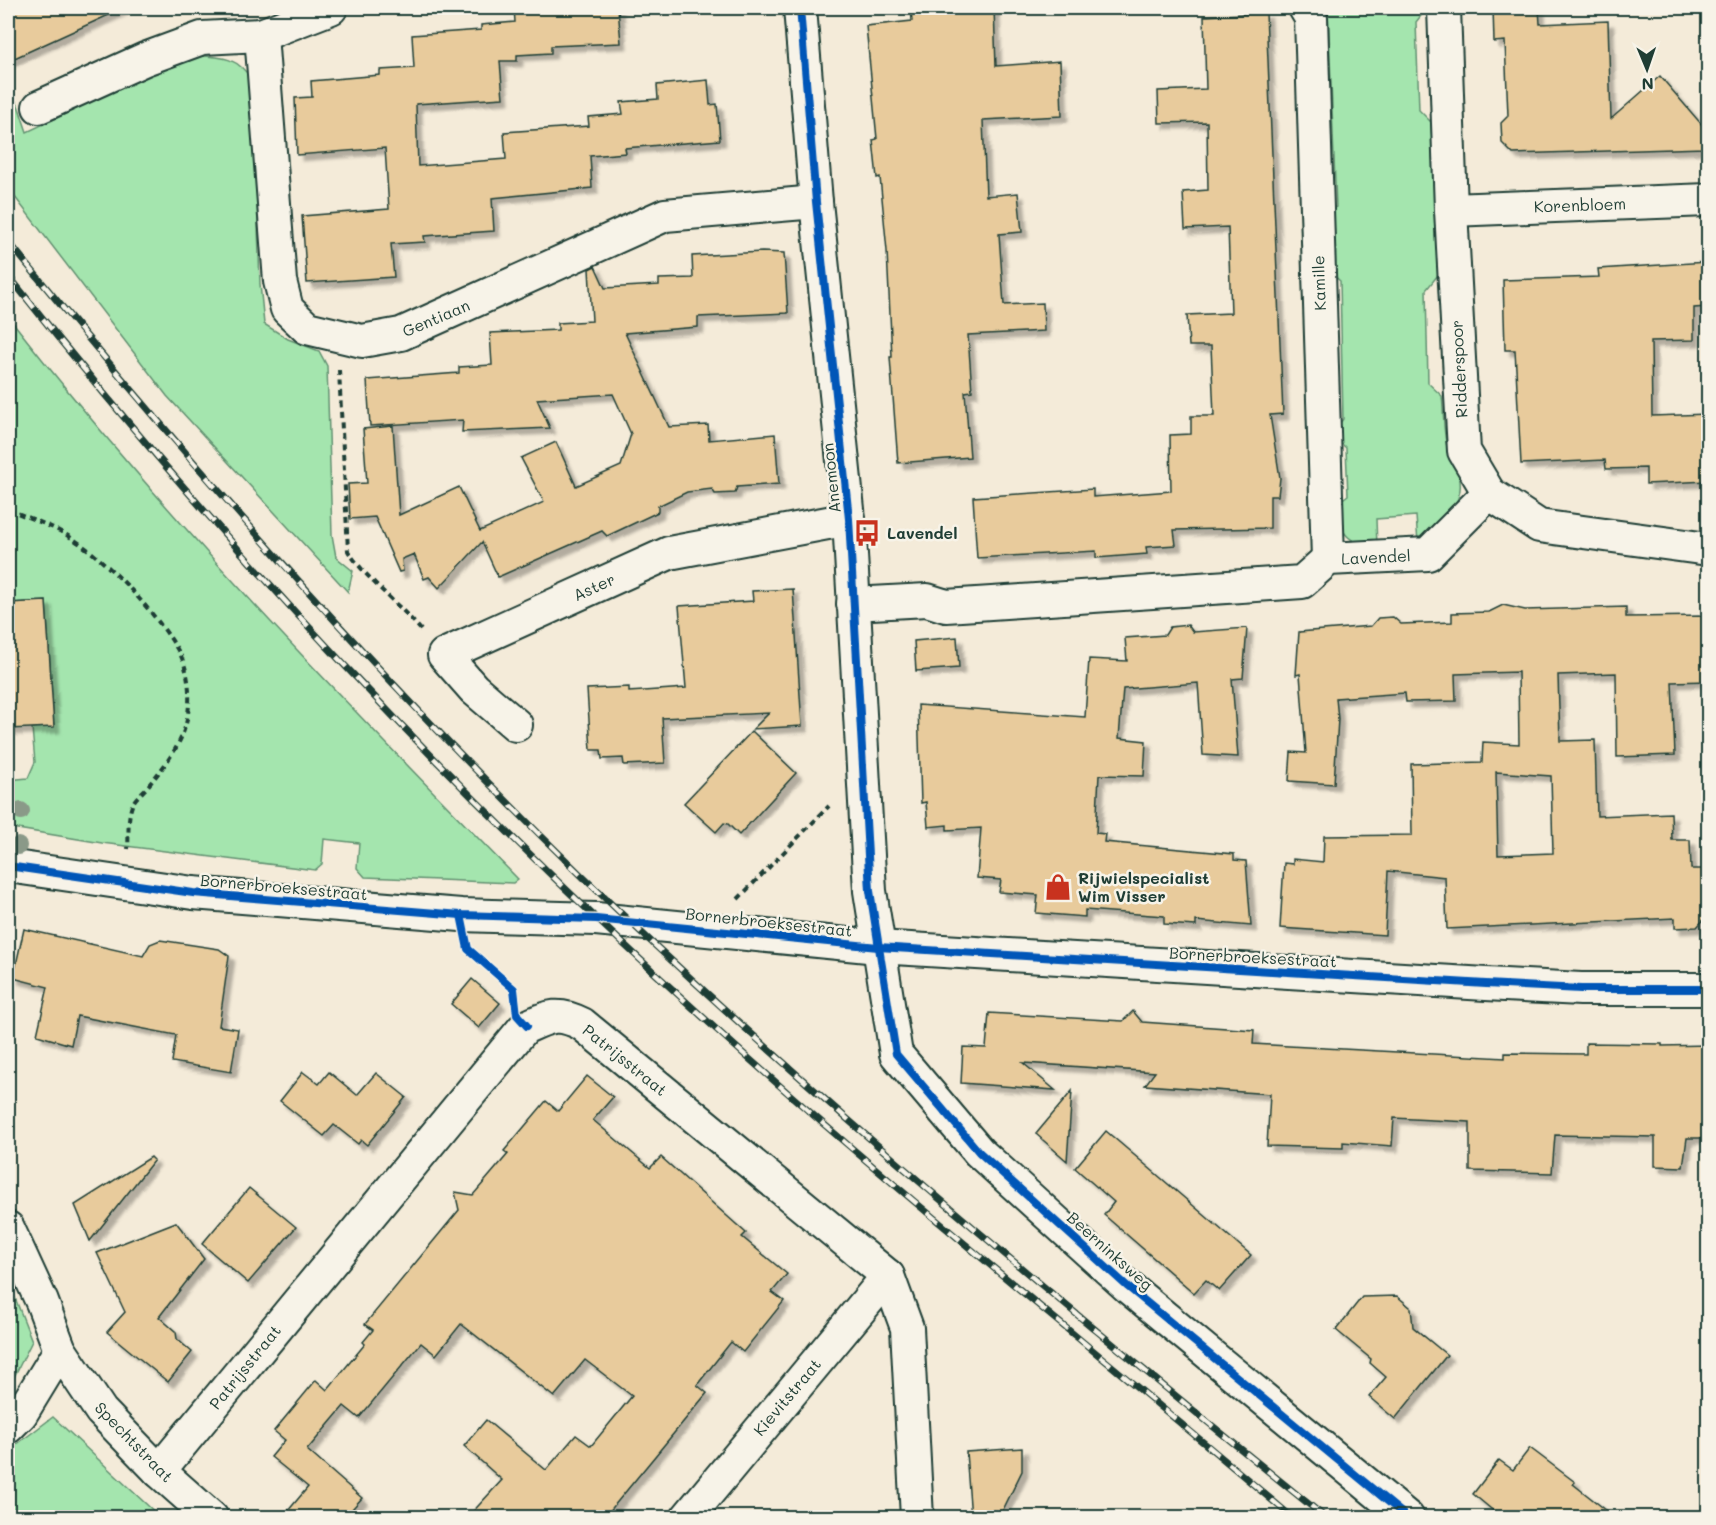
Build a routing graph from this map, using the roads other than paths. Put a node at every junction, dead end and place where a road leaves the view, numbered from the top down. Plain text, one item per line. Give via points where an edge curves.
1 (331, 8) edge
2 (800, 8) edge
3 (1305, 8) edge
4 (1444, 8) edge
5 (261, 35) junction
6 (39, 107) dead end
7 (1708, 200) edge
8 (816, 202) junction
9 (1451, 210) junction
10 (1489, 493) junction
11 (849, 519) junction
12 (1708, 549) edge
13 (1328, 559) junction
14 (853, 604) junction
15 (516, 724) dead end
16 (8, 866) edge
17 (878, 947) junction
18 (1708, 989) edge
19 (8, 1228) edge
20 (888, 1276) junction
21 (60, 1350) junction
22 (8, 1427) edge
23 (159, 1471) junction
24 (212, 1518) edge
25 (687, 1518) edge
26 (917, 1518) edge
27 (1408, 1518) edge

1 - 5 street
2 - 8 street, Anemoon
3 - 13 street, Kamille via 1311,18
4 - 9 street, Ridderspoor
5 - 6 street via 202,38 145,58
5 - 8 street, Gentiaan via 280,281 287,309 307,328 362,341 401,334 665,215
7 - 9 street, Korenbloem
8 - 11 street, Anemoon
9 - 10 street, Ridderspoor via 1464,451
10 - 12 street, Ridderspoor via 1539,526
10 - 13 street, Lavendel via 1428,554
11 - 14 street, Anemoon
11 - 15 street, Aster via 669,553 444,655 474,689
13 - 14 street, Lavendel via 1302,582 946,606 927,600
14 - 17 street, Anemoon via 861,772
16 - 17 street, Bornerbroeksestraat via 125,884 449,914 707,928
17 - 18 street, Bornerbroeksestraat via 1498,985
17 - 27 street, Beerninksweg via 896,1054 979,1152 1128,1287
19 - 21 street, Spechtstraat
20 - 23 street, Patrijsstraat via 582,1024 566,1016 545,1017 524,1028
20 - 25 street, Kievitstraat
20 - 26 street via 907,1328
21 - 22 street
21 - 23 street, Spechtstraat via 101,1411
23 - 24 street, Spechtstraat

